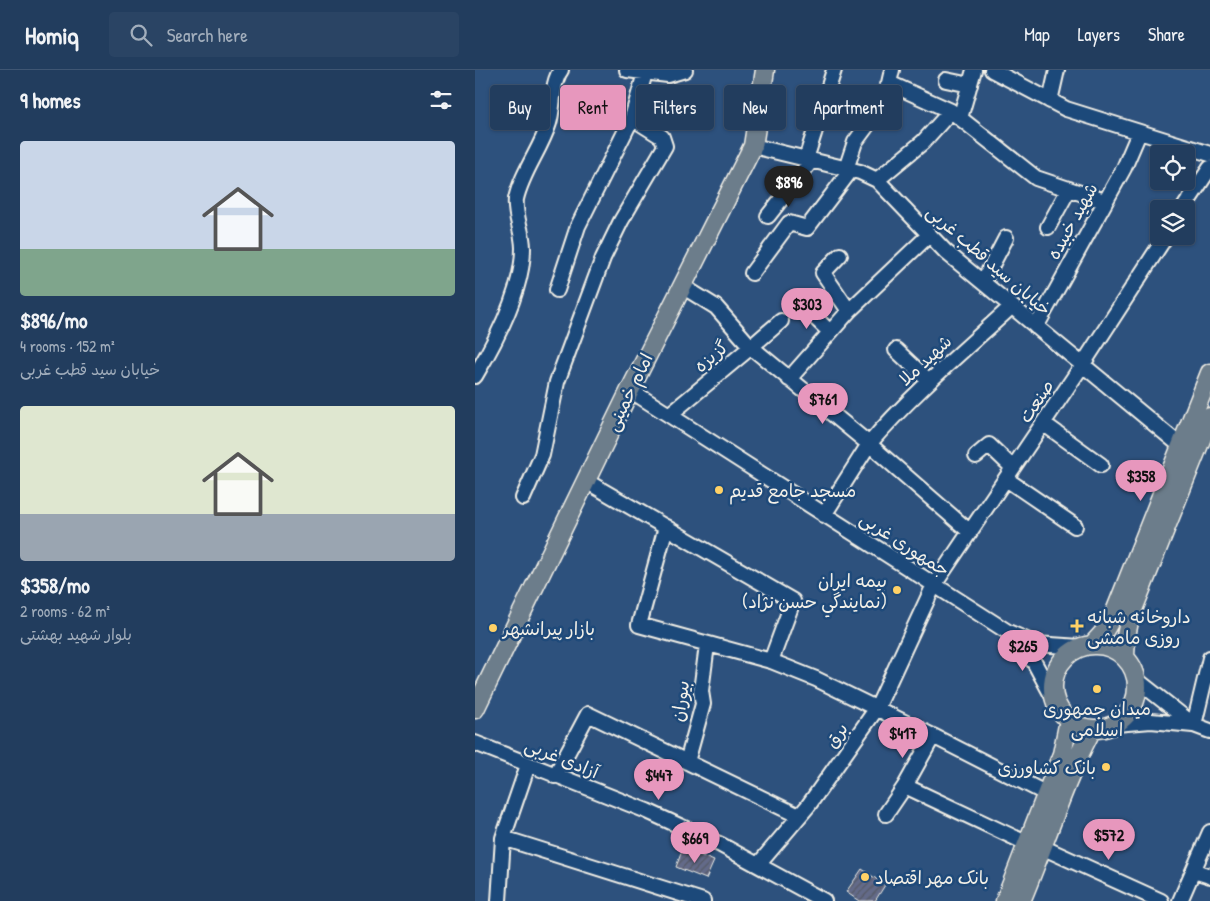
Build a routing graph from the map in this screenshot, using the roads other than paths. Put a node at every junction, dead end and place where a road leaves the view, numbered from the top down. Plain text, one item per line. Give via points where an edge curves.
1 (561, 70) edge
2 (627, 70) edge
3 (685, 70) edge
4 (765, 70) edge
5 (834, 70) edge
6 (974, 70) edge
7 (991, 70) edge
8 (1057, 70) edge
9 (645, 73) junction
10 (890, 76) edge
11 (946, 80) dead end
12 (970, 85) junction
13 (1050, 101) junction
14 (955, 115) junction
15 (632, 118) junction
16 (1139, 133) junction
17 (753, 146) junction
18 (1210, 154) edge
19 (809, 160) junction
20 (1210, 168) edge
21 (849, 170) junction
22 (877, 180) junction
23 (1069, 189) junction
24 (1189, 200) edge
25 (1104, 201) junction
26 (767, 216) dead end
27 (1048, 227) dead end
28 (929, 236) junction
29 (1006, 238) dead end
30 (1160, 245) edge
31 (840, 254) dead end
32 (752, 274) dead end
33 (983, 282) junction
34 (683, 286) junction
35 (557, 290) dead end
36 (805, 308) dead end
37 (1011, 308) junction
38 (849, 311) junction
39 (781, 322) dead end
40 (1036, 327) junction
41 (830, 332) junction
42 (751, 347) junction
43 (896, 350) dead end
44 (1083, 364) junction
45 (1210, 372) edge
46 (475, 376) edge
47 (789, 379) junction
48 (929, 381) junction
49 (630, 390) junction
50 (669, 415) junction
51 (1210, 417) edge
52 (1043, 423) junction
53 (869, 444) junction
54 (1181, 446) junction
55 (976, 456) dead end
56 (1101, 465) dead end
57 (1009, 473) junction
58 (586, 481) junction
59 (523, 498) dead end
60 (824, 515) junction
61 (1075, 526) dead end
62 (666, 527) junction
63 (970, 532) junction
64 (934, 585) junction
65 (1008, 632) junction
66 (707, 645) junction
67 (1086, 646) junction
68 (1125, 657) junction
69 (1210, 658) edge
70 (771, 661) junction
71 (1137, 680) junction
72 (1055, 701) junction
73 (877, 708) junction
74 (475, 709) edge
75 (1069, 720) junction
76 (1116, 724) junction
77 (1194, 725) junction
78 (1092, 729) junction
79 (1210, 731) edge
80 (933, 736) junction
81 (475, 743) edge
82 (687, 762) junction
83 (529, 765) junction
84 (555, 776) junction
85 (905, 786) junction
86 (1045, 792) junction
87 (886, 814) dead end
88 (799, 816) junction
89 (1210, 832) edge
90 (503, 838) junction
91 (1036, 846) junction
92 (757, 865) junction
93 (1194, 871) junction
94 (1210, 876) edge
95 (499, 901) edge
96 (703, 901) edge
97 (824, 901) edge
98 (1005, 901) edge
99 (1021, 901) edge
100 (1161, 901) edge
101 (1181, 901) edge

1 - 46 street via 555,80 553,107 546,133 516,199 523,246 520,272 499,332
2 - 9 street
3 - 9 street via 668,75
4 - 17 main road, امام خمینی
5 - 19 street
6 - 12 street
7 - 13 street
8 - 13 street
9 - 15 street
10 - 14 street
10 - 21 street via 875,115 855,142
11 - 12 street
12 - 14 street
13 - 16 street
14 - 22 street
14 - 23 street via 1036,178
15 - 35 street via 581,219
15 - 59 street via 662,137 665,146 603,258 557,382 542,456
16 - 18 street
16 - 25 street, شهید خبیده via 1124,168
17 - 19 street, خیابان سید قطب غربی
17 - 34 main road, امام خمینی
19 - 21 street, خیابان سید قطب غربی
19 - 26 street
20 - 24 street
21 - 22 street, خیابان سید قطب غربی
21 - 32 street via 807,228 789,223
22 - 28 street, خیابان سید قطب غربی
23 - 25 street
23 - 27 street
25 - 40 street, شهید خبیده
28 - 33 street, خیابان سید قطب غربی
28 - 38 street
29 - 33 street
30 - 44 street, صنعت
31 - 38 street via 823,273
33 - 37 street, خیابان سید قطب غربی
34 - 42 street, گزیزه via 716,307
34 - 49 main road, امام خمینی
36 - 41 street
37 - 40 street, خیابان سید قطب غربی
37 - 48 street, شهید ملا
38 - 41 street
39 - 42 street
40 - 44 street, خیابان سید قطب غربی
41 - 47 street
42 - 47 street
42 - 50 street, گزیزه
43 - 48 street
44 - 52 street, صنعت
44 - 54 street, خیابان سید قطب غربی
45 - 54 main road
47 - 53 street
48 - 53 street, شهید ملا
49 - 50 street, جمهوری غربی
49 - 58 main road, امام خمینی
50 - 60 street, جمهوری غربی
51 - 68 main road via 1130,617
52 - 56 street
52 - 57 street, صنعت
53 - 60 street, شهید ملا
53 - 63 street
54 - 67 main road via 1115,612 1103,633
55 - 57 street via 989,445
57 - 61 street
57 - 63 street, صنعت
58 - 62 street
58 - 74 main road, امام خمینی
60 - 64 street, جمهوری غربی
62 - 66 street via 639,626
62 - 70 street via 793,601
63 - 64 street, صنعت
64 - 65 street, جمهوری غربی
64 - 73 street, برق
65 - 67 street via 1036,644
65 - 72 street via 1034,662
66 - 70 street
66 - 82 street, بیوران via 701,691 703,704
67 - 68 main road via 1104,645
67 - 72 main road via 1070,652 1056,669 1053,679
68 - 71 main road
69 - 77 street
70 - 73 street
71 - 76 main road via 1133,705
71 - 77 street
72 - 75 main road
73 - 80 street
73 - 88 street, برق
75 - 78 main road
75 - 86 main road via 1061,754
76 - 77 street via 1151,721
76 - 78 main road
77 - 79 street
78 - 91 main road
80 - 85 street
80 - 86 street
81 - 83 street, آزادی غربی
82 - 84 street via 588,714
82 - 88 street
83 - 84 street, آزادی غربی
83 - 90 street
84 - 92 street, آزادی غربی via 647,811
85 - 87 street
85 - 91 street
86 - 91 main road
88 - 92 street, برق
89 - 93 street
90 - 95 street
90 - 96 street
91 - 98 main road
91 - 99 main road
91 - 100 street
92 - 97 street, آزادی غربی
93 - 94 street
93 - 101 street

